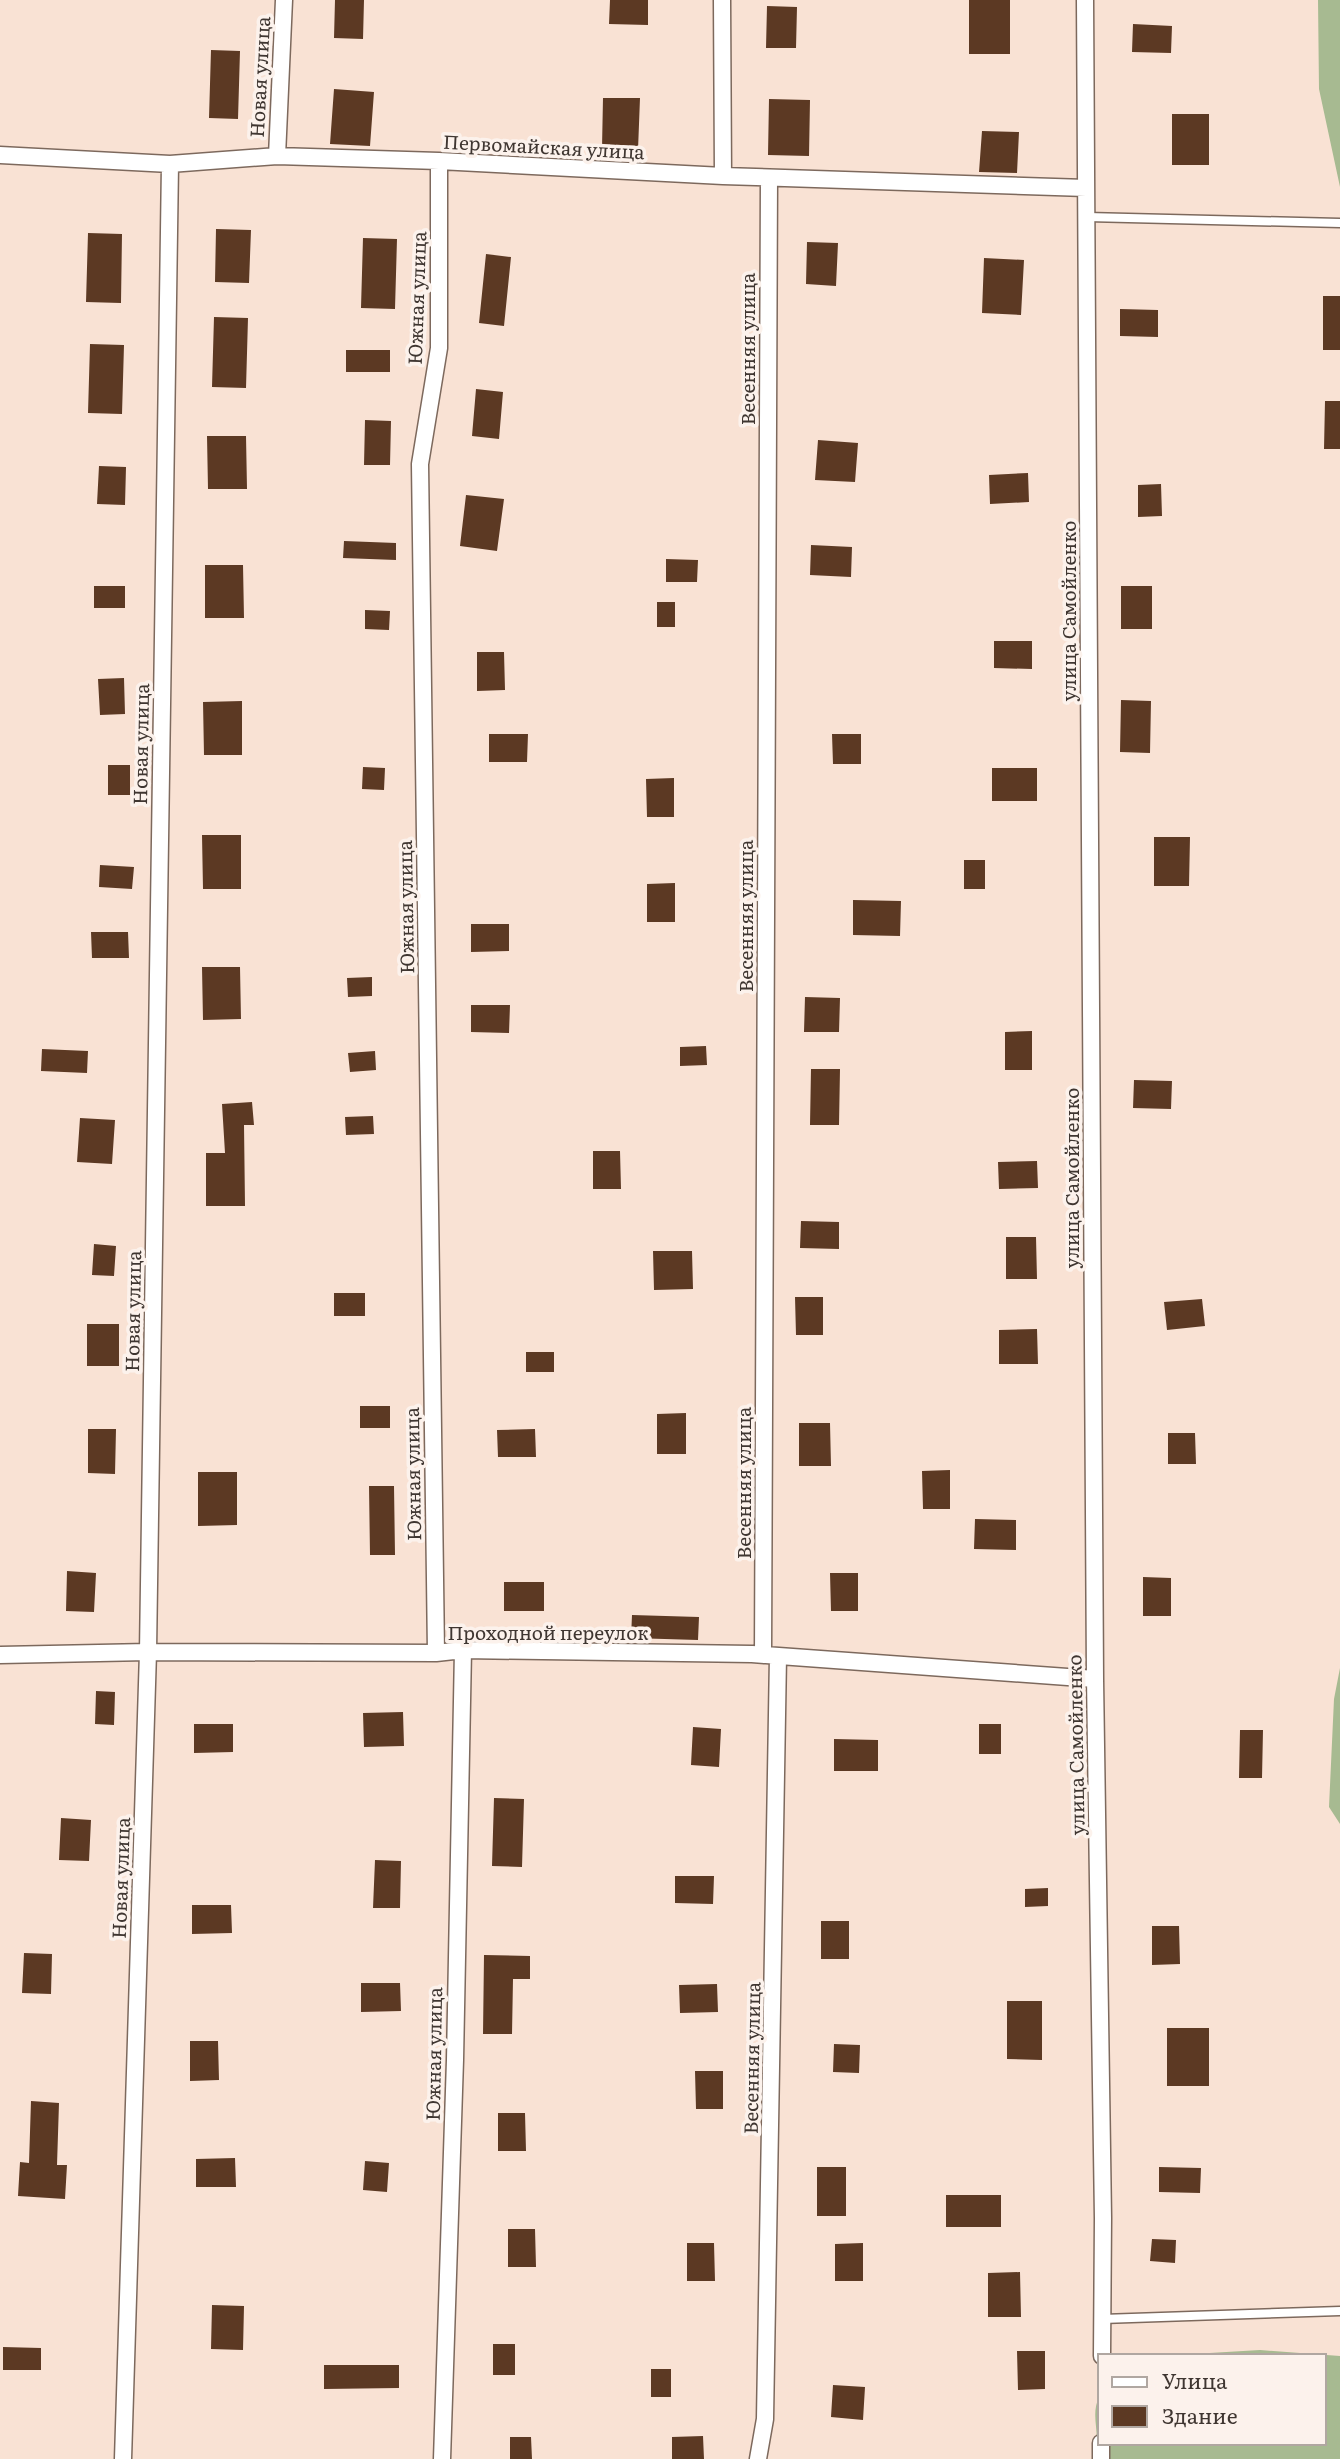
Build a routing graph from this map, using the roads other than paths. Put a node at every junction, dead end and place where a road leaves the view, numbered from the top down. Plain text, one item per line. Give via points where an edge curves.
1 (284, 0) edge
2 (722, 0) edge
3 (1085, 0) edge
4 (0, 155) edge
5 (276, 156) junction
6 (439, 161) junction
7 (170, 164) junction
8 (723, 176) junction
9 (769, 178) junction
10 (1086, 188) junction
11 (1087, 217) junction
12 (1340, 223) edge
13 (463, 1650) junction
14 (148, 1652) junction
15 (436, 1653) junction
16 (0, 1655) edge
17 (771, 1656) junction
18 (1096, 1679) junction
19 (1340, 2311) edge
20 (1102, 2319) junction
21 (1102, 2354) edge
22 (123, 2459) edge
23 (442, 2459) edge
24 (758, 2459) edge

1 - 5 street, Новая улица
2 - 8 street
3 - 10 street, улица Самойленко
4 - 7 street, Первомайская улица
5 - 6 street, Первомайская улица
5 - 7 street, Первомайская улица
6 - 8 street, Первомайская улица
6 - 15 street, Южная улица via 439,348 420,464
7 - 14 street, Новая улица
8 - 9 street, Первомайская улица
9 - 10 street, Первомайская улица
9 - 17 street, Весенняя улица
10 - 11 street, улица Самойленко
11 - 12 lane
11 - 18 street, улица Самойленко
13 - 15 street, Проходной переулок
13 - 17 street, Проходной переулок
13 - 23 street, Южная улица
14 - 15 street, Проходной переулок
14 - 16 street, Проходной переулок
14 - 22 street, Новая улица
17 - 18 street, Проходной переулок
17 - 24 street, Весенняя улица via 766,2393
18 - 20 street, улица Самойленко
19 - 20 lane
20 - 21 street, улица Самойленко

